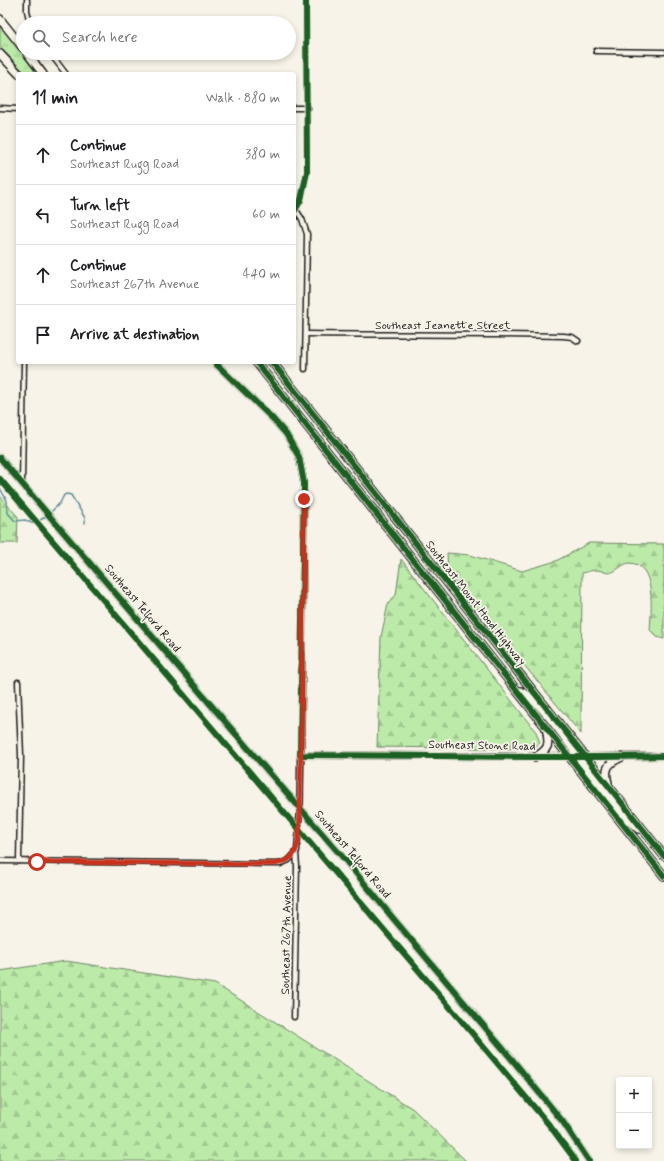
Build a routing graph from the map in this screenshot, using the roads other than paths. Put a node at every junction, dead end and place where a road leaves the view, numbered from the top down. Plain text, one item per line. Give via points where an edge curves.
1 (27, 0) edge
2 (306, 0) edge
3 (28, 16) edge
4 (0, 19) edge
5 (16, 39) edge
6 (596, 51) dead end
7 (664, 52) edge
8 (0, 54) edge
9 (32, 60) edge
10 (55, 60) edge
11 (17, 72) edge
12 (41, 72) edge
13 (64, 72) edge
14 (0, 108) edge
15 (296, 108) edge
16 (308, 108) junction
17 (16, 109) edge
18 (296, 209) edge
19 (296, 212) edge
20 (306, 334) junction
21 (578, 341) dead end
22 (24, 364) edge
23 (216, 364) edge
24 (258, 364) edge
25 (274, 364) edge
26 (305, 369) dead end
27 (0, 458) edge
28 (22, 483) junction
29 (18, 682) dead end
30 (515, 688) junction
31 (545, 725) junction
32 (300, 755) junction
33 (664, 756) edge
34 (535, 757) junction
35 (578, 757) junction
36 (622, 757) junction
37 (608, 785) junction
38 (300, 808) junction
39 (647, 834) junction
40 (296, 853) junction
41 (664, 856) edge
42 (0, 861) edge
43 (19, 861) junction
44 (664, 876) edge
45 (294, 1017) dead end
46 (589, 1161) edge

1 - 3 street
2 - 16 street
4 - 5 highway
6 - 7 street
8 - 11 highway
9 - 12 highway
10 - 13 street
14 - 17 street
15 - 16 street
16 - 18 street via 307,172 304,190
19 - 20 street via 302,219 307,234
20 - 21 street, Southeast Jeanette Street via 564,336
20 - 26 street
22 - 28 street
23 - 32 street via 282,428 296,449 302,466 304,491
24 - 30 highway, Southeast Mount Hood Highway
25 - 35 highway, Southeast Mount Hood Highway
27 - 28 street, Southeast Telford Road
28 - 38 street, Southeast Telford Road
29 - 43 street via 21,755
30 - 31 highway, Southeast Mount Hood Highway
30 - 35 highway via 540,707
31 - 34 highway via 548,746
31 - 35 highway, Southeast Mount Hood Highway
32 - 34 street, Southeast Stone Road
32 - 38 street
33 - 36 street, Southeast Stone Road
34 - 35 street, Southeast Stone Road
35 - 36 street, Southeast Stone Road
35 - 37 highway, Southeast Mount Hood Highway
35 - 39 highway via 622,814
35 - 44 highway, Southeast Mount Hood Highway
36 - 37 highway via 611,762 607,768
37 - 39 highway, Southeast Mount Hood Highway
38 - 40 street, Southeast 267th Avenue
38 - 46 street, Southeast Telford Road via 555,1111
39 - 41 highway, Southeast Mount Hood Highway
40 - 43 street via 289,860 274,864
40 - 45 street, Southeast 267th Avenue
42 - 43 street

